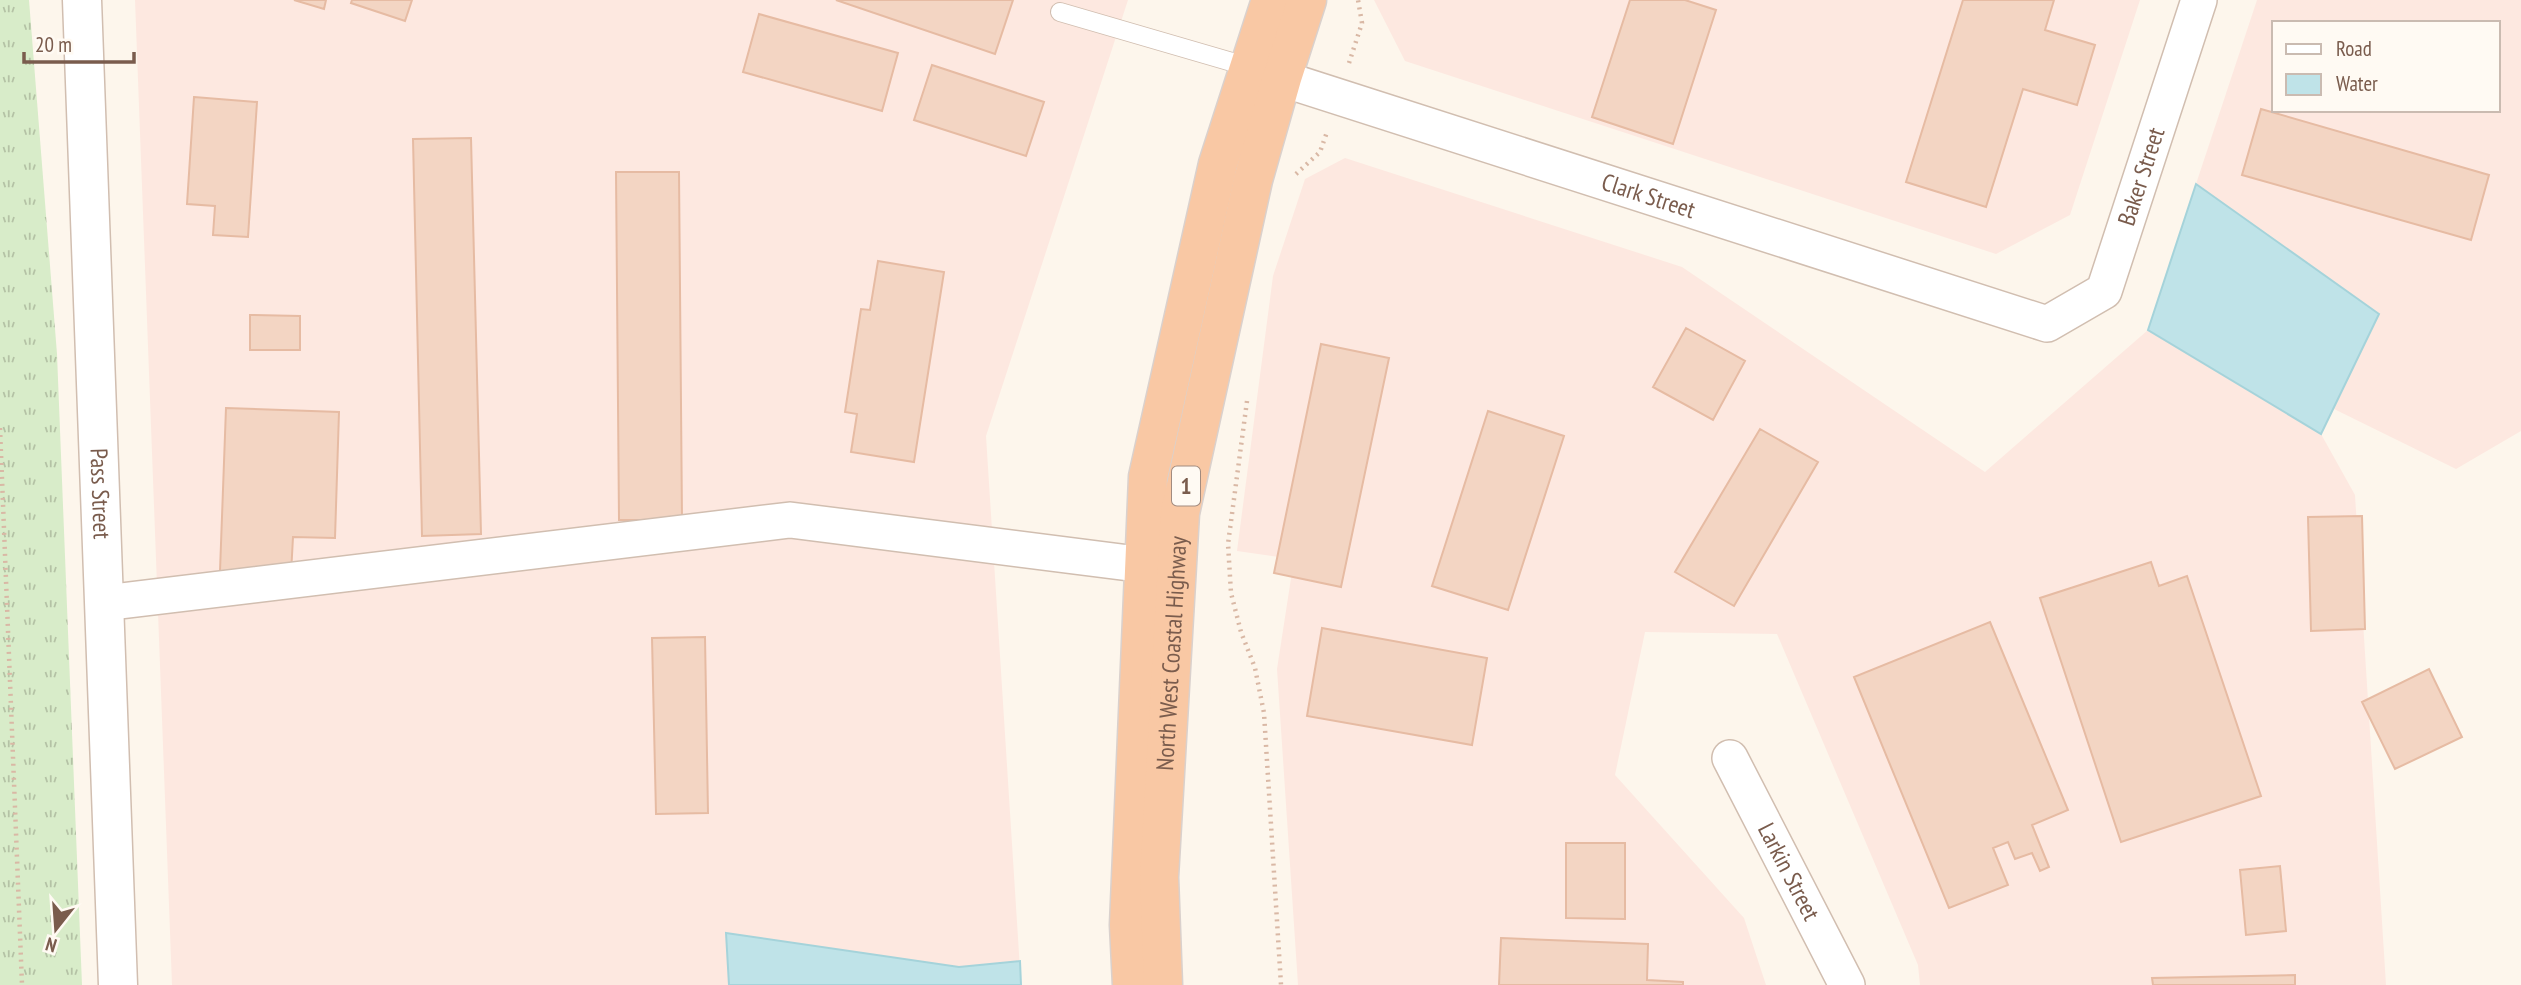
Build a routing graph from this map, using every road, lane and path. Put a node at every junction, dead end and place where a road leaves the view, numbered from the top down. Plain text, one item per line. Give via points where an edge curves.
1 (82, 0) edge
2 (1270, 0) edge
3 (1307, 0) edge
4 (1358, 0) edge
5 (2199, 0) edge
6 (1060, 12) dead end
7 (1357, 38) dead end
8 (1265, 73) junction
9 (1325, 140) dead end
10 (1293, 184) dead end
11 (2047, 324) joint
12 (1248, 392) dead end
13 (0, 428) edge
14 (1144, 565) junction
15 (104, 603) junction
16 (1730, 758) dead end
17 (22, 985) edge
18 (118, 985) edge
19 (1132, 985) edge
20 (1163, 985) edge
21 (1281, 985) edge
22 (1847, 985) edge

1 - 15 street, Pass Street
2 - 8 highway, North West Coastal Highway / 1
3 - 8 highway, North West Coastal Highway / 1
4 - 7 path via 1362,23
5 - 11 street, Baker Street via 2104,291
6 - 8 lane
8 - 11 street, Clark Street
8 - 14 highway, North West Coastal Highway / 1 via 1218,164 1148,477
8 - 20 highway, North West Coastal Highway / 1 via 1253,180 1180,513 1159,877
9 - 10 path via 1320,152 1297,172
12 - 21 path via 1228,544 1231,593 1264,713
13 - 17 path
14 - 15 street via 790,520
14 - 19 highway, North West Coastal Highway / 1 via 1129,925
15 - 18 street, Pass Street
16 - 22 street, Larkin Street

